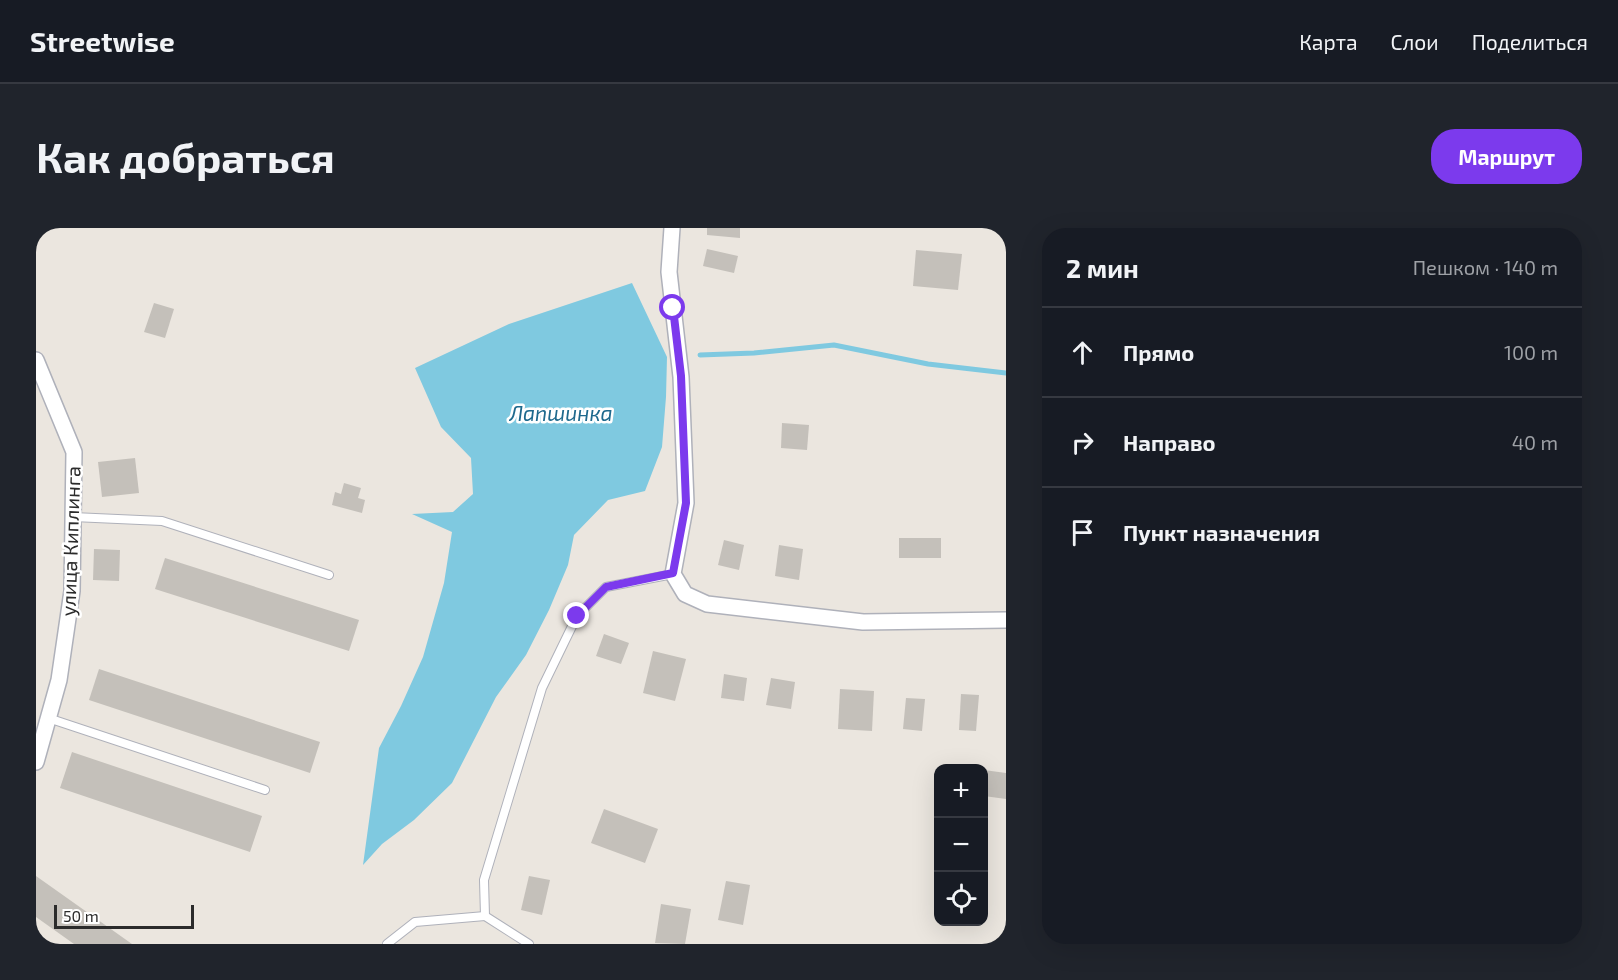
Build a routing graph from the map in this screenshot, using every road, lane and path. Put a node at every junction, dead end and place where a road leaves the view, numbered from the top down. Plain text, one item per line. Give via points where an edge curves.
1 (672, 228) edge
2 (36, 360) edge
3 (73, 517) junction
4 (673, 573) junction
5 (329, 575) dead end
6 (1006, 620) edge
7 (48, 718) junction
8 (36, 762) edge
9 (265, 790) dead end
10 (485, 916) junction
11 (387, 944) edge
12 (529, 944) edge

1 - 4 street via 669,272 681,376 686,503
2 - 3 street, улица Киплинга via 74,452
3 - 5 lane via 162,521
3 - 7 street, улица Киплинга via 72,591 59,680
4 - 6 street via 686,594 706,604 863,622
4 - 10 lane via 606,587 577,616 542,688 484,880
7 - 8 street, улица Киплинга
7 - 9 lane
10 - 11 lane via 416,922
10 - 12 lane

